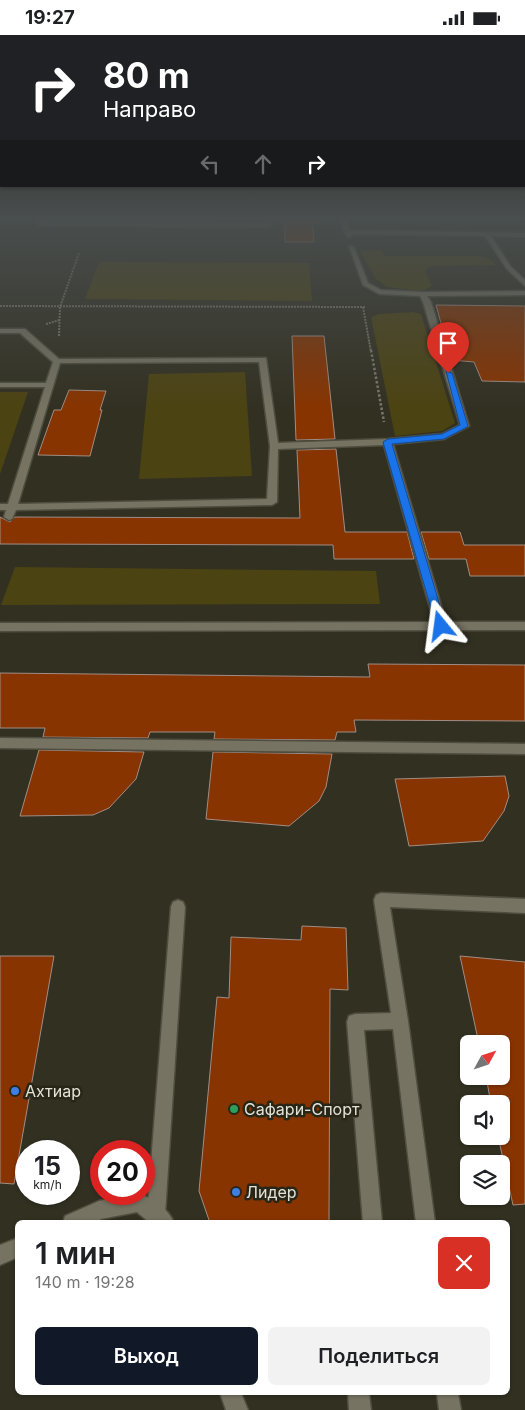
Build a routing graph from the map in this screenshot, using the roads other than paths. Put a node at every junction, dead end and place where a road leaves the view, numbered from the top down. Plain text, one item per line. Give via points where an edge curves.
1 (364, 281) edge
2 (525, 293) edge
3 (422, 294) junction
4 (0, 331) edge
5 (57, 361) junction
6 (0, 385) edge
7 (49, 385) junction
8 (388, 442) junction
9 (274, 446) junction
10 (0, 507) edge
11 (10, 512) junction
12 (441, 626) junction
13 (525, 626) edge
14 (0, 627) edge
15 (0, 743) edge
16 (525, 749) edge
17 (525, 906) edge
18 (178, 907) dead end
19 (400, 1021) junction
20 (160, 1219) edge
21 (78, 1220) edge
22 (373, 1220) edge
23 (426, 1220) edge
24 (15, 1248) edge
25 (0, 1255) edge
26 (231, 1395) edge
27 (359, 1395) edge
28 (448, 1395) edge
29 (237, 1410) edge
30 (360, 1410) edge
31 (450, 1410) edge

1 - 3 street via 379,292
2 - 3 street
3 - 8 street via 464,426 444,436
4 - 5 street via 22,331
5 - 7 street
5 - 9 street via 262,360
6 - 7 street
7 - 11 street
8 - 9 street
8 - 12 street
9 - 11 street via 272,502
10 - 11 street
12 - 13 street
12 - 14 street
15 - 16 street
17 - 19 street via 381,900
18 - 20 street
19 - 22 street via 355,1022
19 - 23 street
20 - 21 street via 140,1202 99,1210
24 - 25 street
26 - 29 street
27 - 30 street
28 - 31 street

